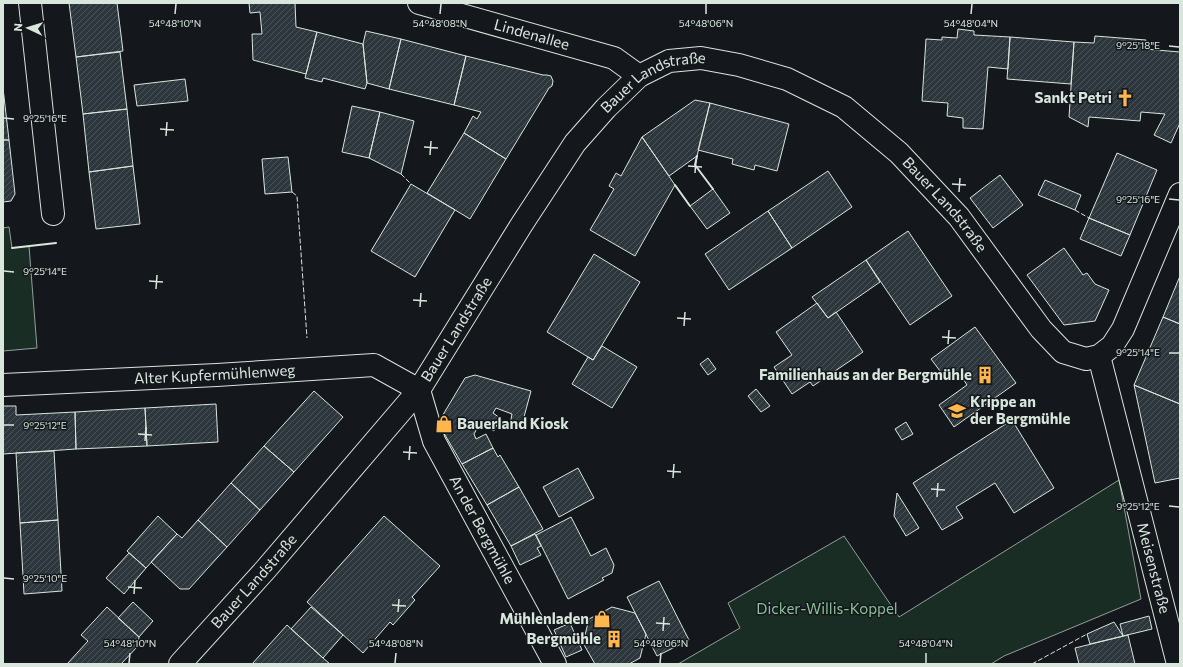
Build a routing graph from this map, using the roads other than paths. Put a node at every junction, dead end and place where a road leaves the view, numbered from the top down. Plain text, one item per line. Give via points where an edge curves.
1 (30, 3) edge
2 (419, 3) edge
3 (639, 76) junction
4 (1180, 194) edge
5 (53, 214) dead end
6 (1099, 356) junction
7 (3, 385) edge
8 (419, 390) junction
9 (180, 664) edge
10 (555, 664) edge
11 (1178, 664) edge

1 - 5 street
2 - 3 street, Lindenallee via 614,58
3 - 6 street, Bauer Landstraße via 669,61 701,58 787,78 844,107 899,153 959,217 1041,329 1063,352 1086,359
3 - 8 street, Bauer Landstraße via 606,108 575,144
4 - 6 street via 1123,329 1112,346
6 - 11 street, Meisenstraße
7 - 8 street, Alter Kupfermühlenweg via 374,365
8 - 9 street, Bauer Landstraße via 266,569
8 - 10 street, An der Bergmühle via 434,441

